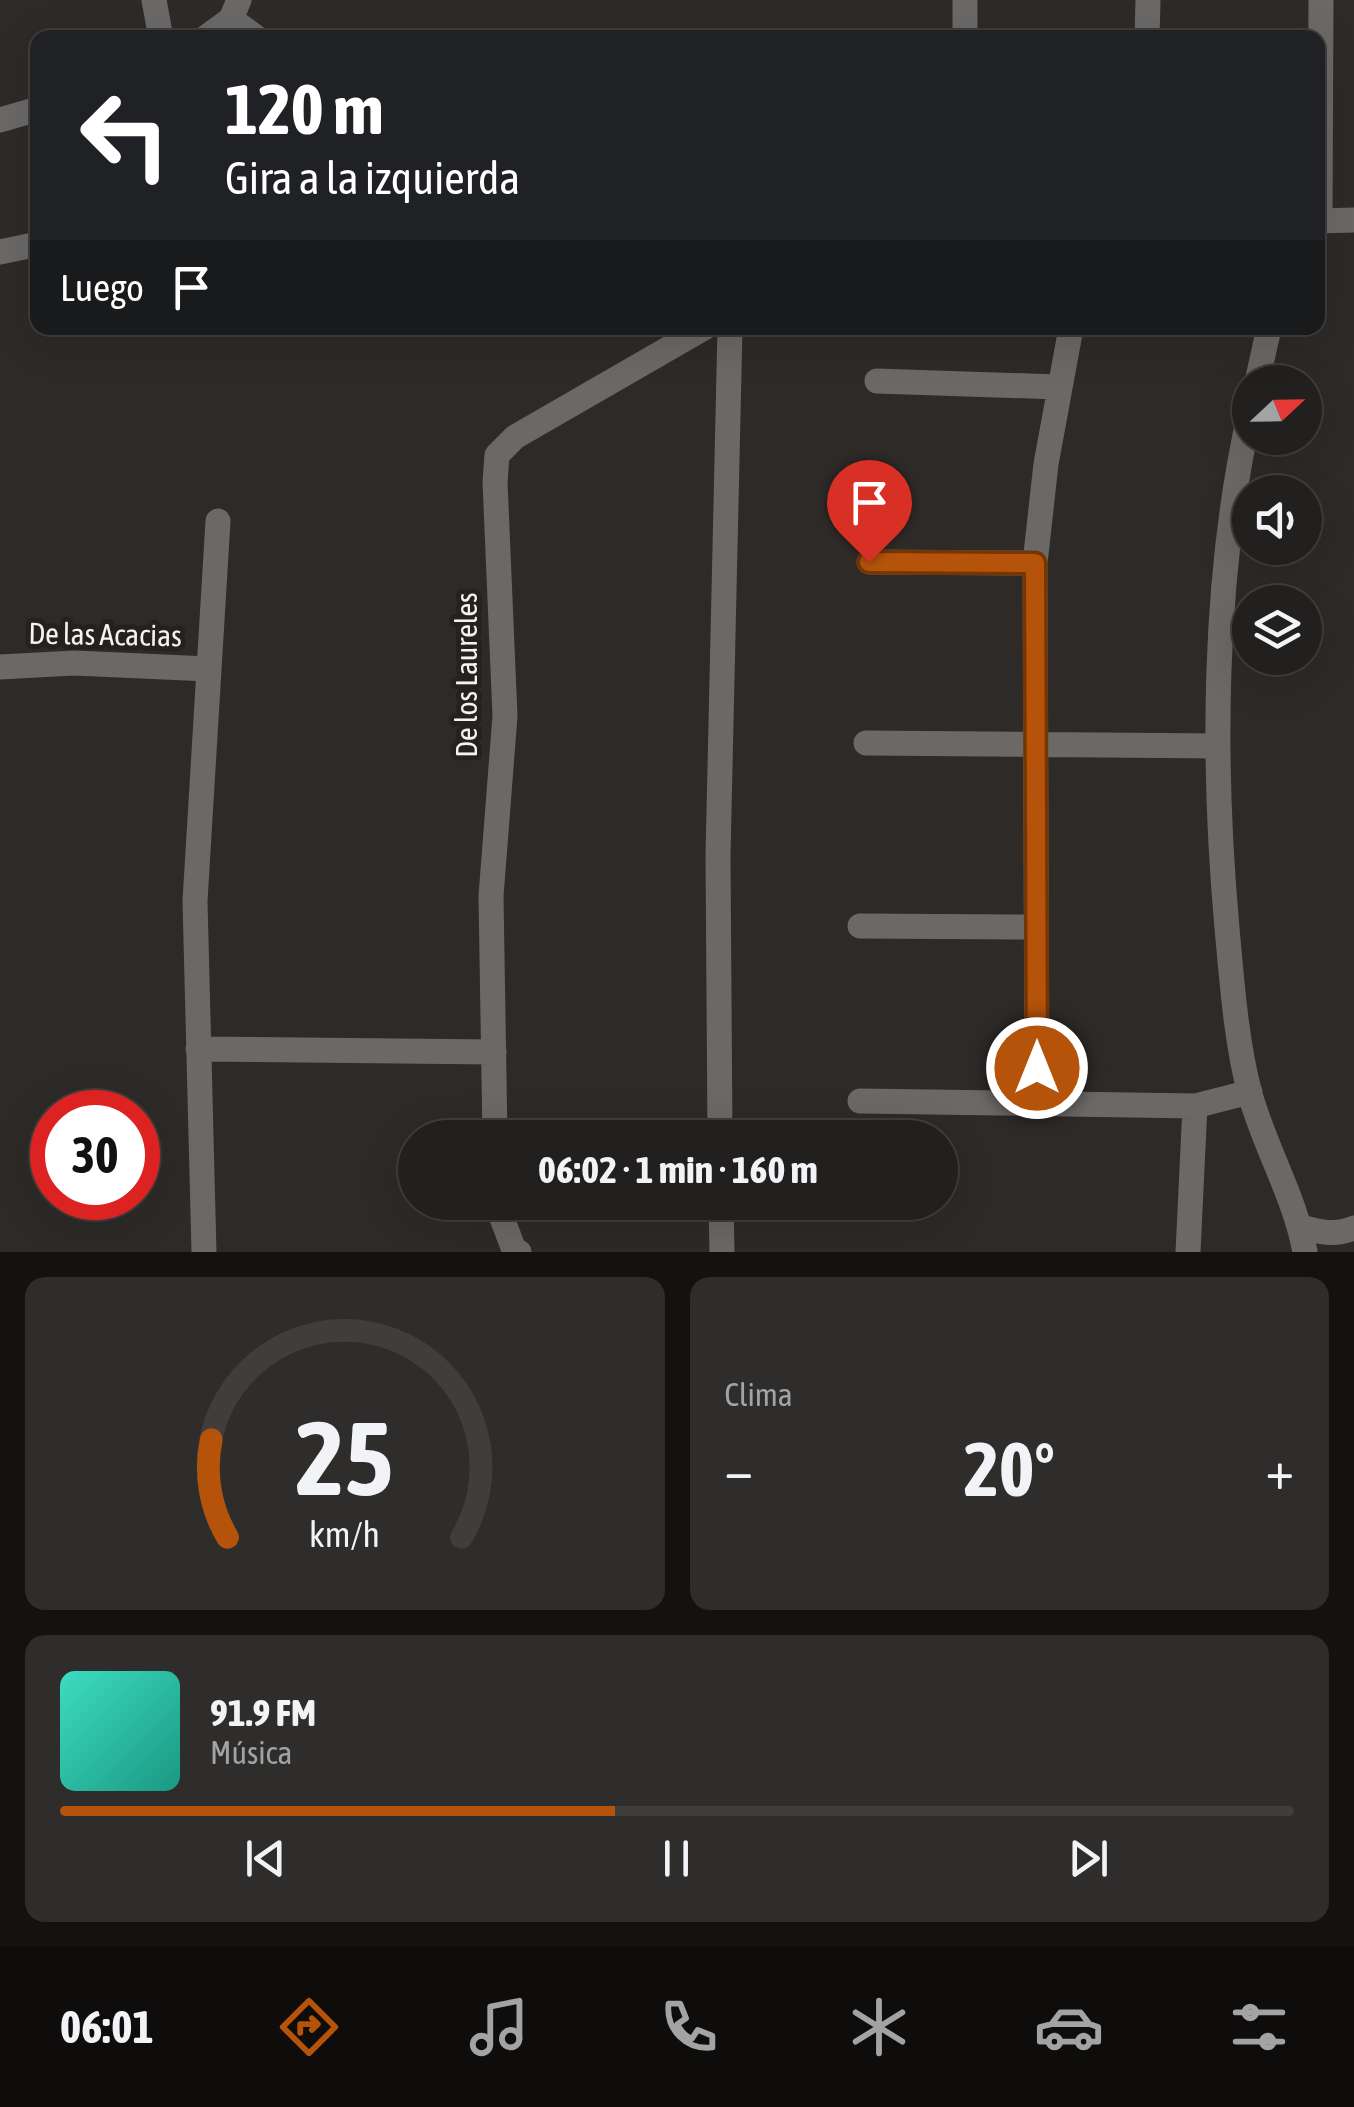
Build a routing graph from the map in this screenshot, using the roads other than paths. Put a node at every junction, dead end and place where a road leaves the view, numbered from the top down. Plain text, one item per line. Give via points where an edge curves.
1 (154, 0) edge
2 (965, 0) edge
3 (1148, 0) edge
4 (1321, 0) edge
5 (235, 9) edge
6 (160, 30) edge
7 (213, 30) edge
8 (251, 30) edge
9 (965, 30) edge
10 (1147, 30) edge
11 (1321, 30) edge
12 (30, 111) edge
13 (0, 120) edge
14 (1325, 220) edge
15 (1354, 220) edge
16 (30, 246) edge
17 (0, 252) edge
18 (692, 335) edge
19 (730, 335) edge
20 (1069, 335) edge
21 (1267, 335) edge
22 (1261, 365) edge
23 (877, 381) dead end
24 (1058, 387) junction
25 (1243, 455) edge
26 (218, 522) dead end
27 (869, 562) dead end
28 (1035, 563) junction
29 (0, 667) edge
30 (209, 669) junction
31 (866, 743) dead end
32 (1036, 744) junction
33 (1218, 746) junction
34 (860, 926) dead end
35 (1036, 927) junction
36 (198, 1048) junction
37 (494, 1052) junction
38 (1250, 1092) junction
39 (860, 1101) dead end
40 (1037, 1104) junction
41 (1195, 1106) junction
42 (495, 1120) edge
43 (720, 1120) edge
44 (503, 1220) edge
45 (721, 1220) edge
46 (1354, 1228) edge
47 (1303, 1239) edge
48 (204, 1252) edge
49 (520, 1252) edge
50 (722, 1252) edge
51 (1188, 1252) edge

1 - 6 street
2 - 9 street
3 - 10 street
4 - 11 street
5 - 7 street
5 - 8 street
12 - 13 street
14 - 15 street
16 - 17 street
18 - 37 street, De los Laureles via 515,437 497,455 504,716 492,896
19 - 43 street via 718,855
20 - 24 street
21 - 22 street
23 - 24 street
24 - 28 street
25 - 33 street via 1224,577
26 - 30 street
27 - 28 street
28 - 32 street
29 - 30 street, De las Acacias
30 - 36 street via 196,900
31 - 32 street
32 - 33 street
32 - 35 street
33 - 38 street via 1231,978
34 - 35 street
35 - 40 street
36 - 37 street
36 - 48 street
37 - 42 street, De los Laureles
38 - 41 street
38 - 47 street
39 - 40 street
40 - 41 street
41 - 51 street
44 - 49 street
45 - 50 street
46 - 47 street

